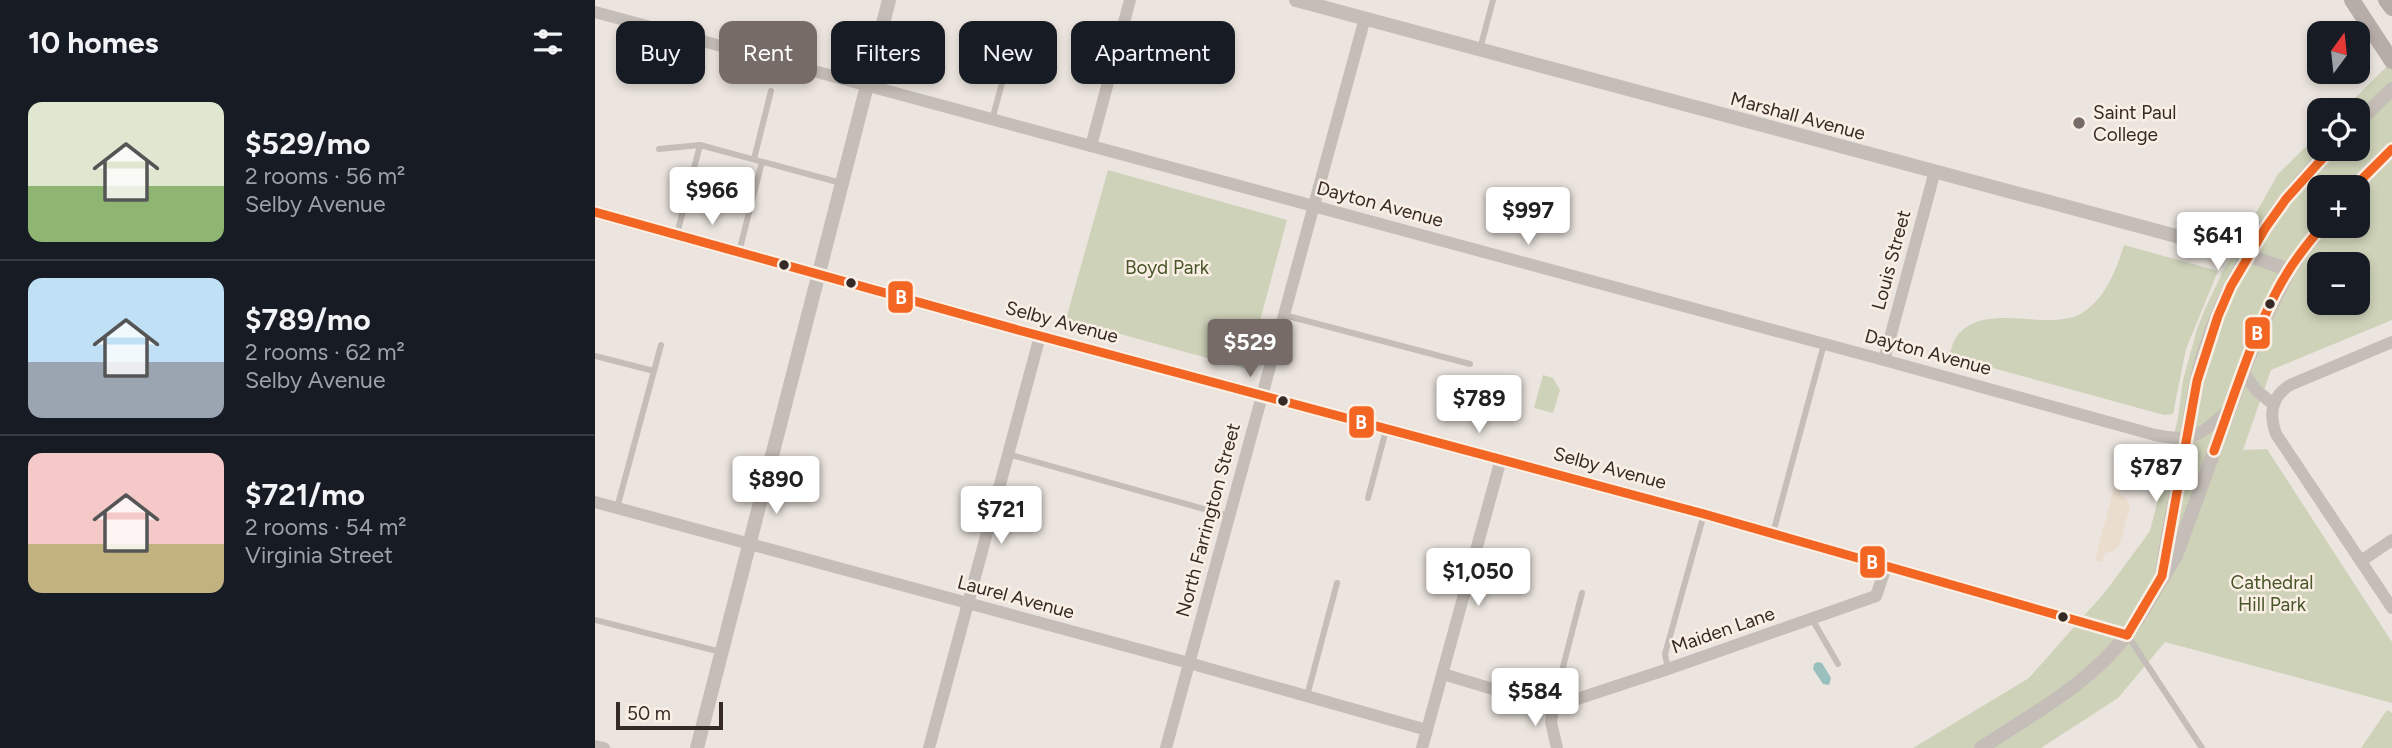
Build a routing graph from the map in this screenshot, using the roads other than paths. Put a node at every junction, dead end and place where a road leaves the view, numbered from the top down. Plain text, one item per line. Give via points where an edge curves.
1 (889, 0) edge
2 (1130, 0) edge
3 (1296, 0) edge
4 (1493, 0) edge
5 (2352, 0) edge
6 (2386, 0) edge
7 (2392, 8) edge
8 (595, 12) edge
9 (1365, 18) junction
10 (1480, 49) junction
11 (2392, 61) edge
12 (1002, 84) edge
13 (867, 87) junction
14 (2392, 89) edge
15 (771, 91) dead end
16 (2370, 110) edge
17 (992, 120) junction
18 (700, 145) junction
19 (1091, 146) junction
20 (659, 149) dead end
21 (2392, 149) edge
22 (754, 159) junction
23 (2320, 161) edge
24 (762, 162) junction
25 (1935, 171) junction
26 (2366, 175) edge
27 (842, 183) junction
28 (1313, 206) junction
29 (595, 212) edge
30 (677, 236) junction
31 (2313, 238) edge
32 (739, 252) junction
33 (2247, 255) junction
34 (2289, 270) junction
35 (820, 275) junction
36 (1284, 315) junction
37 (1040, 336) junction
38 (2392, 342) edge
39 (1824, 344) junction
40 (661, 345) dead end
41 (595, 356) edge
42 (1884, 360) junction
43 (1470, 363) dead end
44 (654, 372) junction
45 (2243, 372) junction
46 (1263, 395) junction
47 (2273, 404) junction
48 (2229, 409) junction
49 (1386, 428) junction
50 (2186, 437) junction
51 (1008, 454) junction
52 (1501, 459) junction
53 (1368, 498) dead end
54 (595, 502) edge
55 (617, 508) junction
56 (1704, 514) junction
57 (1229, 516) junction
58 (1772, 535) junction
59 (2392, 540) edge
60 (751, 544) junction
61 (2361, 561) junction
62 (1886, 567) junction
63 (2162, 576) junction
64 (1337, 583) dead end
65 (1582, 593) dead end
66 (969, 604) junction
67 (2392, 608) edge
68 (1812, 619) junction
69 (595, 620) edge
70 (2127, 635) junction
71 (722, 653) junction
72 (1189, 663) junction
73 (1838, 664) dead end
74 (1668, 669) junction
75 (1443, 674) junction
76 (1307, 696) junction
77 (1553, 706) junction
78 (1427, 730) junction
79 (595, 746) edge
80 (604, 748) edge
81 (697, 748) edge
82 (929, 748) edge
83 (1166, 748) edge
84 (1422, 748) edge
85 (1557, 748) edge
86 (1981, 748) edge
87 (2202, 748) edge

1 - 13 street
2 - 19 street
3 - 9 street, Marshall Avenue
4 - 10 lane
5 - 11 main road
6 - 7 main road
8 - 13 street, Dayton Avenue
9 - 10 street, Marshall Avenue
9 - 28 street, North Farrington Street
10 - 25 street, Marshall Avenue
12 - 17 lane
13 - 17 street, Dayton Avenue
13 - 27 street
14 - 16 street
15 - 22 lane
17 - 19 street, Dayton Avenue
18 - 20 lane
18 - 22 lane
18 - 30 lane
19 - 28 street, Dayton Avenue
21 - 26 street
22 - 24 lane
23 - 33 street via 2288,195
24 - 27 lane
24 - 32 lane
25 - 33 street, Marshall Avenue
25 - 42 street, Louis Street
27 - 35 street
28 - 36 street, North Farrington Street
28 - 39 street, Dayton Avenue
29 - 30 street, Selby Avenue
30 - 32 street, Selby Avenue
31 - 34 street
32 - 35 street, Selby Avenue
33 - 34 street, Marshall Avenue
33 - 50 street via 2203,356
34 - 45 street
35 - 37 street, Selby Avenue
35 - 60 street
36 - 43 lane
36 - 46 street, North Farrington Street
37 - 46 street, Selby Avenue
37 - 51 street
38 - 47 street via 2290,385
39 - 42 street, Dayton Avenue
39 - 58 lane
40 - 44 lane
41 - 44 lane
42 - 50 street, Dayton Avenue via 2153,435
44 - 55 lane
45 - 47 street
45 - 48 street
46 - 49 street, Selby Avenue
46 - 57 street, North Farrington Street
47 - 61 street via 2276,434
48 - 50 street via 2202,433
48 - 63 street via 2176,556
49 - 52 street, Selby Avenue
49 - 53 lane
50 - 63 street
51 - 57 lane
51 - 66 street
52 - 56 street, Selby Avenue
52 - 75 street
54 - 55 street, Laurel Avenue
55 - 60 street, Laurel Avenue
56 - 58 street, Selby Avenue
56 - 74 lane via 1665,654
57 - 72 street, North Farrington Street
58 - 62 street, Selby Avenue
59 - 61 street
60 - 66 street, Laurel Avenue
60 - 71 street
61 - 67 street
62 - 68 street, Maiden Lane via 1877,596
62 - 70 street, Selby Avenue
63 - 70 street
64 - 76 lane
65 - 77 lane
66 - 72 street, Laurel Avenue
66 - 82 street
68 - 73 lane
68 - 74 street, Maiden Lane
69 - 71 lane
70 - 86 street via 2055,701
70 - 87 lane
71 - 81 street
72 - 76 street, Laurel Avenue
72 - 83 street, North Farrington Street
74 - 77 street, Maiden Lane
75 - 77 street
75 - 78 street
76 - 78 street, Laurel Avenue
77 - 85 street via 1551,722
78 - 84 street
79 - 80 street

